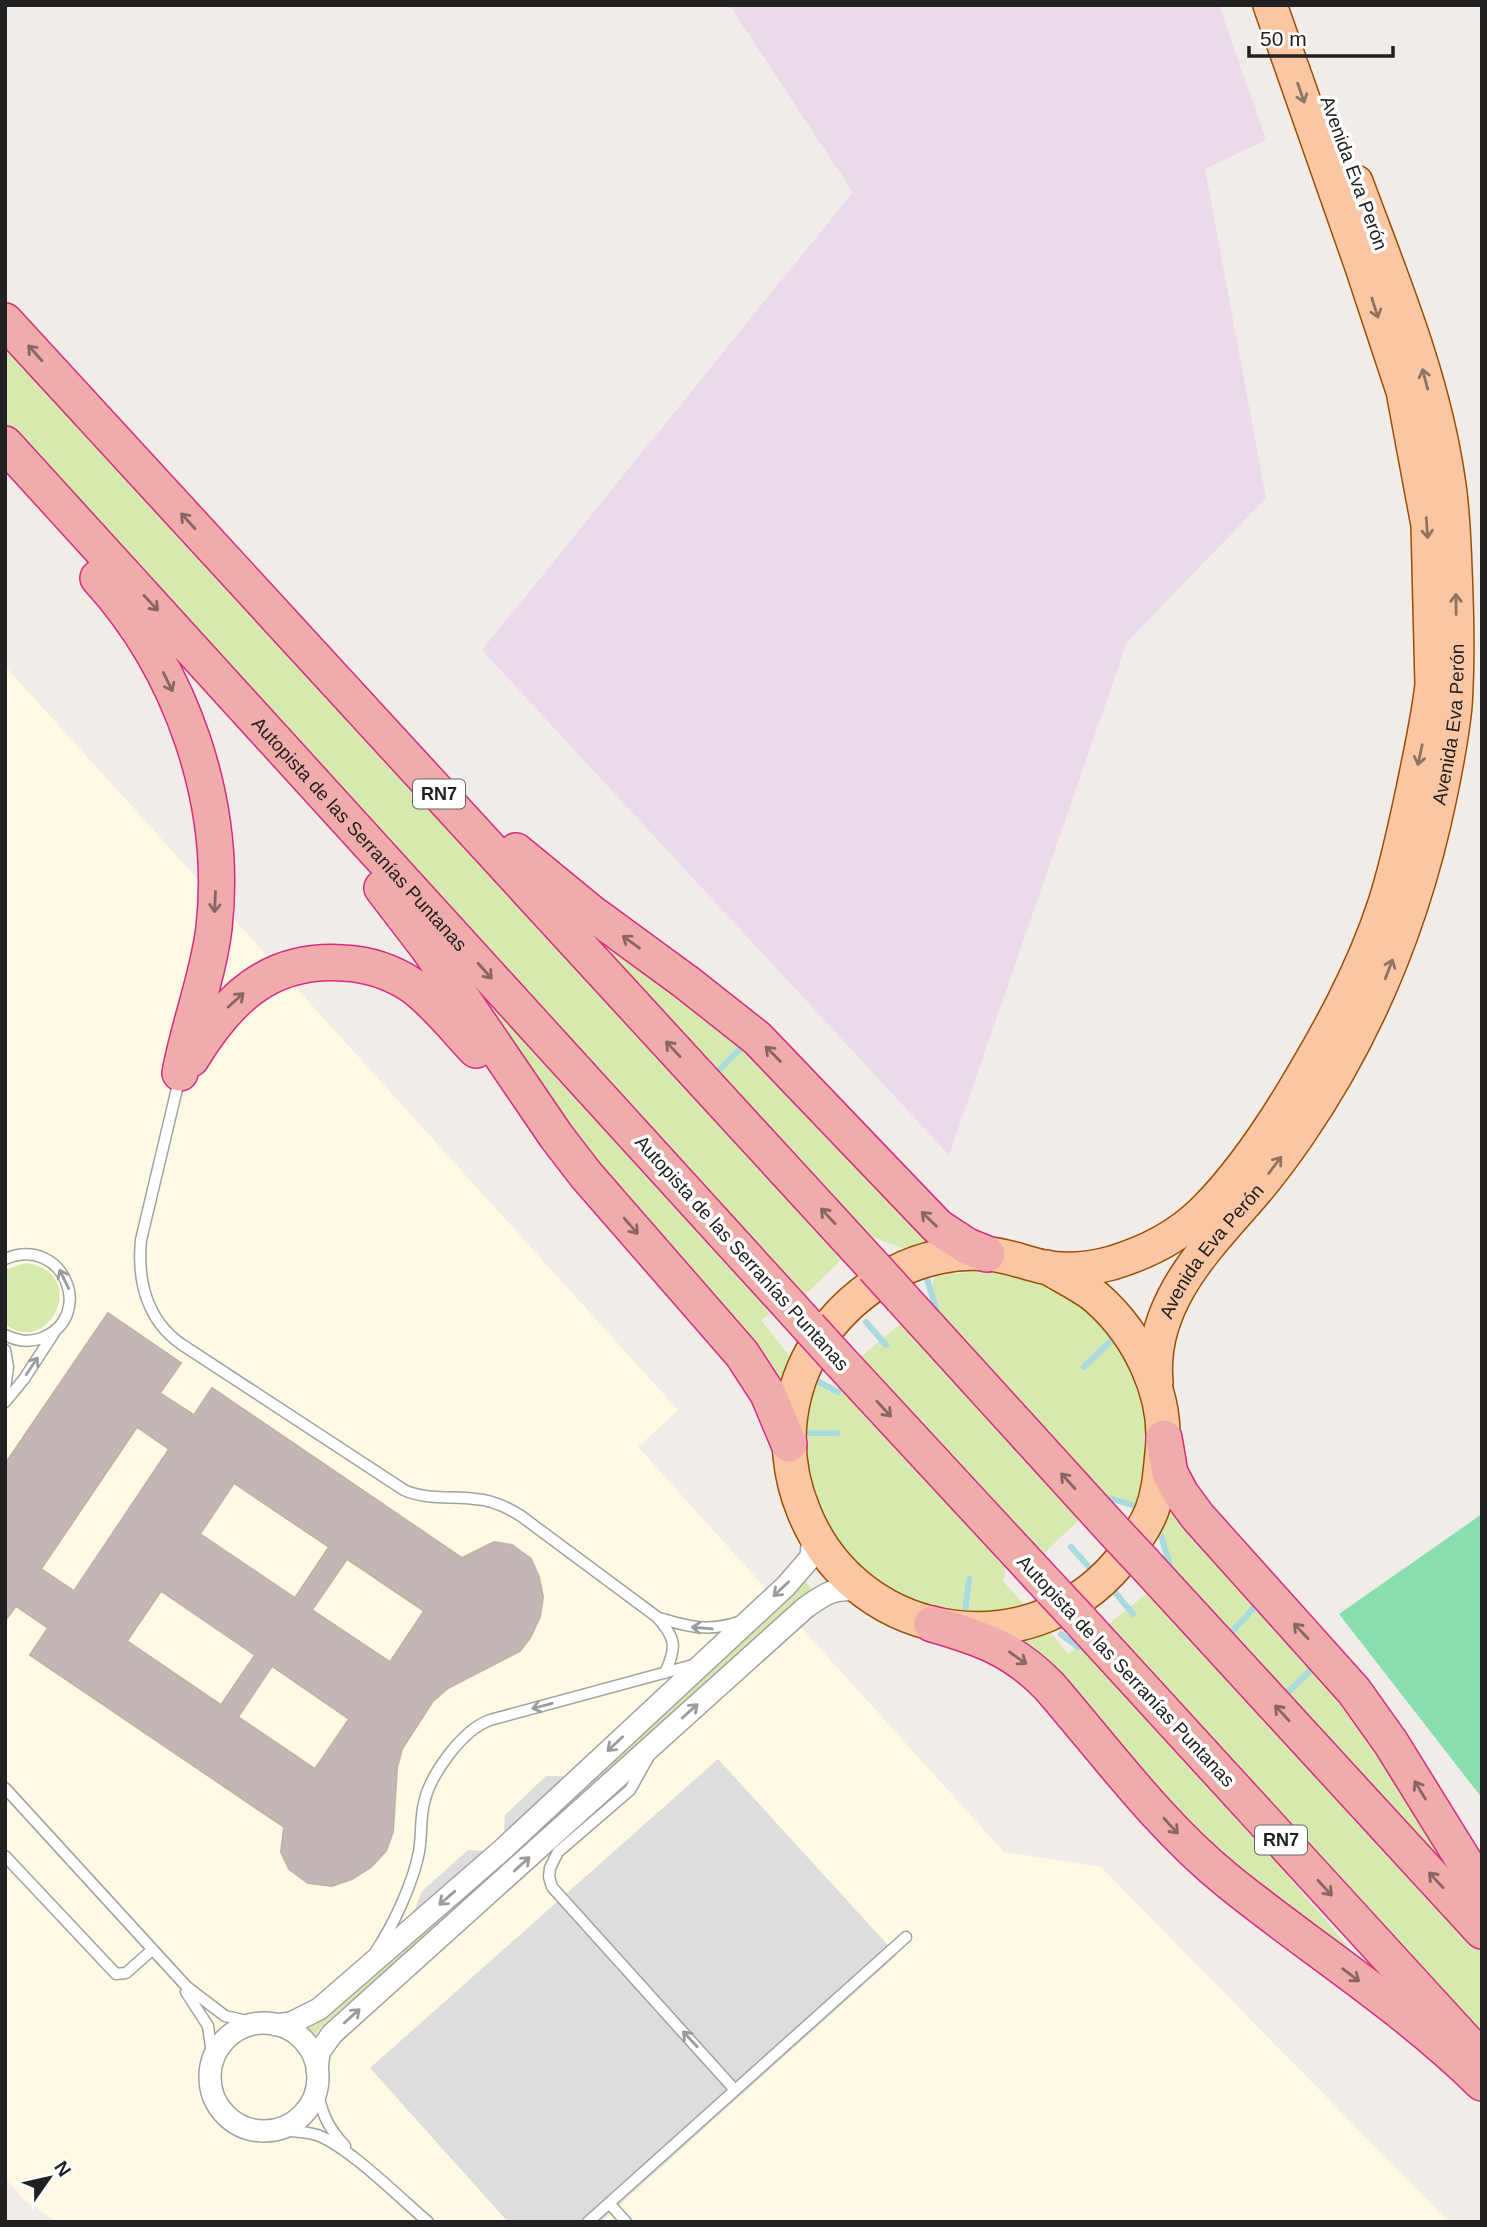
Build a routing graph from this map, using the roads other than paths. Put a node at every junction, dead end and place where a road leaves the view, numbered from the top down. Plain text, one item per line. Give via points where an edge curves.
1 (1270, 5) edge
2 (1294, 5) edge
3 (5, 321) edge
4 (5, 444) edge
5 (5, 475) edge
6 (221, 558) junction
7 (179, 634) junction
8 (180, 1073) junction
9 (556, 1136) junction
10 (987, 1254) junction
11 (5, 1259) edge
12 (1047, 1268) junction
13 (57, 1329) junction
14 (5, 1335) edge
15 (5, 1350) edge
16 (5, 1388) edge
17 (1157, 1391) junction
18 (5, 1402) edge
19 (1164, 1438) junction
20 (789, 1444) junction
21 (813, 1533) junction
22 (861, 1591) junction
23 (657, 1617) junction
24 (747, 1620) junction
25 (932, 1624) junction
26 (703, 1662) junction
27 (665, 1673) junction
28 (654, 1743) junction
29 (5, 1788) edge
30 (5, 1856) edge
31 (1482, 1890) edge
32 (1482, 1931) edge
33 (906, 1937) dead end
34 (152, 1950) junction
35 (168, 1968) junction
36 (363, 1971) junction
37 (268, 2024) junction
38 (1482, 2059) edge
39 (213, 2061) junction
40 (317, 2078) junction
41 (1482, 2083) edge
42 (736, 2090) junction
43 (274, 2130) junction
44 (363, 2166) junction
45 (609, 2203) junction
46 (428, 2222) edge
47 (588, 2222) edge
48 (626, 2222) edge

1 -> 12 main road, Avenida Eva Perón via 1403,391 1428,525 1429,710 1384,906 1320,1048 1272,1125 1233,1179 1202,1214 1178,1232 1116,1262
17 -> 2 main road, Avenida Eva Perón via 1157,1344 1182,1283 1303,1127 1342,1065 1387,974 1430,845 1455,708 1453,535 1448,479 1434,412 1418,352
6 -> 3 highway, RN7
4 -> 7 highway, Autopista de las Serranías Puntanas / RN7
5 -> 8 highway via 130,616 169,682 196,751 211,820 216,901 209,958
10 -> 6 highway via 938,1227 757,1038 589,911 495,833 317,647
32 -> 6 highway, RN7, bridge
7 - 9 highway via 265,748 395,904
7 -> 38 highway, Autopista de las Serranías Puntanas / RN7, bridge
8 -> 9 highway via 228,1007 252,986 296,966 352,963 396,977 425,996
8 - 23 lane via 139,1255 145,1297 164,1329 404,1490 419,1496 478,1499 514,1512
9 -> 20 highway via 742,1354 768,1394
10 - 12 main road
10 - 20 main road via 954,1254 914,1264 870,1286 846,1306 826,1329 798,1383
13 -> 11 lane via 70,1304 65,1276 44,1257 30,1253
12 - 17 main road via 1096,1297 1134,1339
13 - 14 lane via 33,1341
18 -> 13 lane
15 - 16 lane
17 - 19 main road
19 - 25 main road via 1159,1486 1142,1532 1113,1572 1095,1588 1030,1622 982,1630
31 -> 19 highway via 1391,1742 1354,1691 1181,1494 1170,1473
20 - 21 main road via 795,1490
21 - 22 main road
21 -> 24 street via 807,1563
22 - 25 main road via 889,1608
28 -> 22 street via 823,1595 844,1588
24 -> 23 lane via 711,1629
23 - 27 lane via 674,1642
24 - 26 street
25 -> 41 highway via 993,1643 1026,1663 1194,1851 1412,2022
26 - 27 lane
26 -> 36 street
27 -> 36 lane via 490,1720 472,1730 445,1761 427,1793 411,1879
40 -> 28 street via 319,2052 332,2034
42 -> 28 lane via 552,1887 549,1877 558,1852 631,1790
29 - 34 lane
30 - 34 lane via 116,1974 126,1973
33 - 42 lane
34 - 35 lane
35 - 37 lane via 217,2011
35 - 39 lane via 208,2026
36 - 37 street via 309,2015
37 - 39 street via 236,2031
37 - 40 street via 286,2028 304,2041 315,2060
39 - 43 street via 211,2086 228,2118 250,2129
40 - 43 street via 315,2095 303,2115
40 - 44 lane via 325,2119
42 - 45 lane
43 - 44 lane via 317,2135
44 - 46 lane
45 - 47 lane
45 - 48 lane

